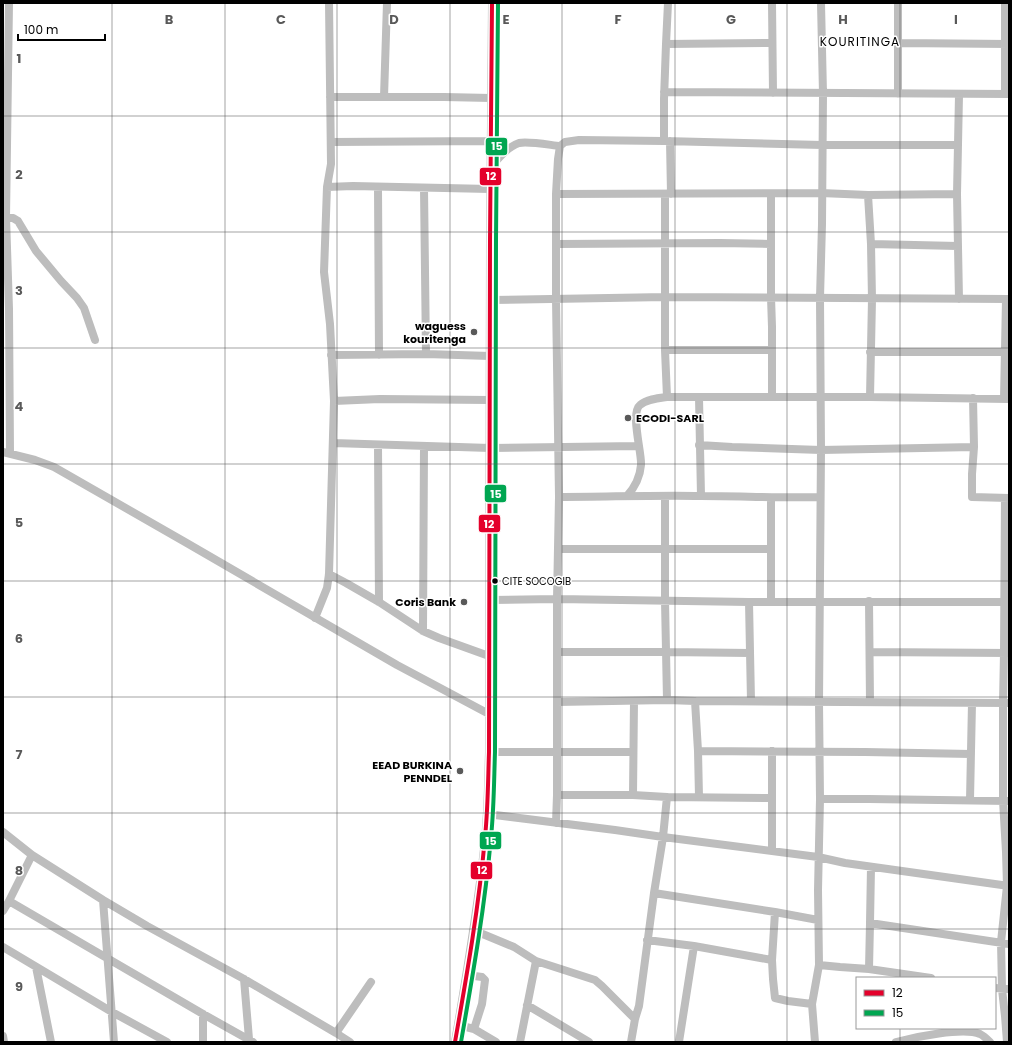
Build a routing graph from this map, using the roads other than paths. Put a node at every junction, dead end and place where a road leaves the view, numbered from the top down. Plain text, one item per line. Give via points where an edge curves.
1 (9, 3) edge
2 (329, 3) edge
3 (387, 3) edge
4 (492, 3) edge
5 (668, 3) edge
6 (772, 3) edge
7 (822, 3) edge
8 (898, 3) edge
9 (1005, 3) edge
10 (6, 34) edge
11 (666, 44) junction
12 (772, 44) junction
13 (898, 44) junction
14 (1007, 44) edge
15 (664, 92) junction
16 (773, 93) junction
17 (822, 94) junction
18 (898, 94) junction
19 (1007, 94) edge
20 (959, 95) junction
21 (330, 97) junction
22 (384, 97) junction
23 (491, 98) junction
24 (667, 141) junction
25 (331, 142) junction
26 (490, 142) junction
27 (822, 145) junction
28 (958, 145) junction
29 (560, 146) junction
30 (490, 168) junction
31 (327, 187) junction
32 (378, 187) junction
33 (424, 188) junction
34 (490, 189) junction
35 (821, 193) junction
36 (556, 194) junction
37 (668, 194) junction
38 (772, 194) junction
39 (957, 194) junction
40 (868, 195) junction
41 (5, 217) edge
42 (557, 244) junction
43 (666, 244) junction
44 (771, 244) junction
45 (871, 244) junction
46 (958, 246) junction
47 (5, 264) edge
48 (666, 297) junction
49 (771, 297) junction
50 (820, 298) junction
51 (556, 299) junction
52 (872, 299) junction
53 (959, 299) junction
54 (1007, 299) edge
55 (490, 300) junction
56 (6, 309) edge
57 (95, 340) dead end
58 (666, 350) junction
59 (772, 350) junction
60 (870, 352) junction
61 (1007, 352) edge
62 (426, 354) junction
63 (331, 355) junction
64 (379, 355) junction
65 (490, 356) junction
66 (667, 397) junction
67 (698, 397) junction
68 (772, 397) junction
69 (820, 397) junction
70 (870, 397) junction
71 (973, 398) junction
72 (1007, 399) edge
73 (490, 400) junction
74 (334, 401) junction
75 (333, 443) junction
76 (378, 445) junction
77 (699, 445) junction
78 (424, 446) junction
79 (638, 446) junction
80 (558, 447) junction
81 (974, 447) junction
82 (490, 448) junction
83 (821, 450) junction
84 (6, 452) edge
85 (627, 496) junction
86 (665, 496) junction
87 (701, 496) junction
88 (558, 497) junction
89 (820, 497) junction
90 (771, 498) junction
91 (1007, 498) edge
92 (558, 549) junction
93 (666, 549) junction
94 (771, 549) junction
95 (1007, 549) edge
96 (329, 574) junction
97 (490, 600) junction
98 (556, 600) junction
99 (665, 601) junction
100 (819, 601) junction
101 (869, 601) junction
102 (379, 602) junction
103 (749, 602) junction
104 (771, 602) junction
105 (1007, 602) edge
106 (315, 618) junction
107 (423, 631) junction
108 (557, 652) junction
109 (666, 652) junction
110 (870, 652) junction
111 (750, 653) junction
112 (1007, 653) edge
113 (489, 656) junction
114 (666, 700) junction
115 (634, 701) junction
116 (695, 701) junction
117 (751, 701) junction
118 (557, 702) junction
119 (819, 702) junction
120 (870, 702) junction
121 (972, 702) junction
122 (1006, 703) edge
123 (489, 714) junction
124 (698, 751) junction
125 (772, 751) junction
126 (819, 751) junction
127 (489, 752) junction
128 (557, 752) junction
129 (633, 752) junction
130 (971, 754) junction
131 (557, 795) junction
132 (633, 795) junction
133 (667, 797) junction
134 (699, 797) junction
135 (771, 798) junction
136 (820, 799) junction
137 (970, 800) junction
138 (1006, 800) edge
139 (487, 814) junction
140 (556, 823) junction
141 (3, 832) edge
142 (663, 837) junction
143 (772, 851) junction
144 (1008, 852) edge
145 (32, 855) junction
146 (818, 857) junction
147 (871, 867) junction
148 (1008, 886) edge
149 (654, 893) junction
150 (103, 900) junction
151 (10, 901) junction
152 (3, 912) edge
153 (775, 912) junction
154 (818, 920) junction
155 (870, 923) junction
156 (473, 930) junction
157 (647, 940) junction
158 (1005, 943) edge
159 (694, 946) junction
160 (3, 947) edge
161 (107, 958) junction
162 (536, 960) junction
163 (772, 960) junction
164 (819, 965) junction
165 (36, 967) junction
166 (869, 969) junction
167 (467, 974) junction
168 (924, 977) edge
169 (244, 978) junction
170 (370, 982) dead end
171 (1002, 989) edge
172 (812, 1004) junction
173 (527, 1005) junction
174 (112, 1012) junction
175 (203, 1014) junction
176 (1007, 1017) edge
177 (635, 1019) junction
178 (458, 1025) junction
179 (474, 1029) junction
180 (336, 1033) junction
181 (3, 1036) edge
182 (159, 1040) edge
183 (251, 1041) edge
184 (347, 1041) edge
185 (4, 1042) edge
186 (51, 1042) edge
187 (114, 1042) edge
188 (167, 1042) edge
189 (203, 1042) edge
190 (455, 1042) edge
191 (496, 1042) edge
192 (520, 1042) edge
193 (589, 1042) edge
194 (631, 1042) edge
195 (679, 1042) edge
196 (815, 1042) edge
197 (896, 1042) edge
198 (990, 1042) edge
199 (1006, 1042) edge

1 - 10 street
2 - 21 street
3 - 22 street
4 - 23 street
5 - 11 street
6 - 12 street
7 - 17 street
8 - 13 street
9 - 14 street
10 - 41 street
11 - 12 street
11 - 15 street
12 - 16 street
13 - 14 street
13 - 18 street
14 - 19 street
15 - 16 street
15 - 24 street
16 - 17 street
17 - 18 street
17 - 27 street
18 - 20 street
19 - 20 street
20 - 28 street
21 - 22 street
21 - 25 street
22 - 23 street
23 - 26 street
24 - 27 street
24 - 29 street via 579,140 565,142
24 - 37 street
25 - 26 street
25 - 31 street
26 - 30 street
27 - 28 street
27 - 35 street
28 - 39 street
29 - 30 street via 524,142 504,153
29 - 36 street
30 - 34 street
31 - 32 street
31 - 63 street via 324,272
32 - 33 street
32 - 64 street
33 - 34 street
33 - 62 street
34 - 55 street
35 - 38 street
35 - 40 street
35 - 50 street
36 - 37 street
36 - 42 street
37 - 38 street
37 - 43 street
38 - 44 street
39 - 40 street
39 - 46 street
40 - 45 street
41 - 47 street
41 - 57 street via 18,221 36,251 77,298 84,308
42 - 43 street
42 - 51 street
43 - 44 street
43 - 48 street
44 - 49 street
45 - 46 street
45 - 52 street
46 - 53 street
47 - 56 street
48 - 49 street
48 - 51 street
48 - 58 street
49 - 50 street
49 - 59 street
50 - 52 street
50 - 69 street
51 - 55 street
51 - 80 street
52 - 53 street
52 - 60 street
53 - 54 street
54 - 61 street
55 - 65 street
56 - 84 street
58 - 59 street
58 - 66 street
59 - 68 street
60 - 61 street
60 - 70 street
61 - 72 street
62 - 64 street
62 - 65 street
63 - 64 street
63 - 74 street
65 - 73 street
66 - 67 street
66 - 79 street via 644,402 637,409
67 - 68 street
67 - 77 street
68 - 69 street
69 - 70 street
69 - 83 street
70 - 71 street
71 - 72 street
71 - 81 street
73 - 74 street
73 - 82 street
74 - 75 street
75 - 76 street
75 - 96 street
76 - 78 street
76 - 102 street
77 - 83 street
77 - 87 street
78 - 82 street
78 - 107 street
79 - 80 street
79 - 85 street via 641,460 639,475 637,483
80 - 82 street
80 - 88 street
81 - 83 street
81 - 91 street via 972,497
82 - 97 street
83 - 89 street
84 - 106 street via 54,467
85 - 86 street
85 - 88 street
86 - 87 street
86 - 93 street
87 - 90 street
88 - 92 street
89 - 90 street
89 - 100 street
90 - 94 street
91 - 95 street
92 - 93 street
92 - 98 street
93 - 94 street
93 - 99 street
94 - 104 street
95 - 105 street
96 - 102 street
96 - 106 street via 327,588
97 - 98 street
97 - 113 street
98 - 99 street
98 - 108 street
99 - 103 street
99 - 109 street
100 - 101 street
100 - 104 street
100 - 119 street
101 - 105 street
101 - 110 street
102 - 107 street
103 - 104 street
103 - 111 street
105 - 112 street
106 - 123 street
107 - 113 street
108 - 109 street
108 - 118 street
109 - 111 street
109 - 114 street
110 - 112 street
110 - 120 street
111 - 117 street
112 - 122 street
113 - 123 street
114 - 115 street
114 - 116 street
115 - 118 street
115 - 129 street
116 - 117 street
116 - 124 street
117 - 119 street
118 - 128 street
119 - 120 street
119 - 126 street
120 - 121 street
121 - 122 street
121 - 130 street
122 - 138 street
123 - 127 street
124 - 125 street
124 - 134 street
125 - 126 street
125 - 135 street
126 - 130 street
126 - 136 street
127 - 128 street
127 - 139 street
128 - 129 street
128 - 131 street
129 - 132 street
130 - 137 street
131 - 132 street
131 - 140 street
132 - 133 street
133 - 134 street
133 - 142 street
134 - 135 street
135 - 143 street
136 - 137 street
136 - 146 street
137 - 138 street
138 - 144 street
139 - 140 street
139 - 156 street
140 - 142 street
141 - 145 street
142 - 143 street
142 - 149 street
143 - 146 street
144 - 148 street
145 - 150 street
145 - 151 street
146 - 147 street
146 - 154 street
147 - 148 street
147 - 155 street
148 - 158 street
149 - 153 street
149 - 157 street
150 - 161 street
150 - 169 street
151 - 152 street
151 - 161 street
153 - 154 street
153 - 163 street
154 - 164 street
155 - 158 street
155 - 166 street
156 - 162 street via 514,947
156 - 167 street
157 - 159 street
157 - 177 street via 639,1006
158 - 171 street
159 - 163 street
159 - 195 street
160 - 165 street
161 - 174 street
161 - 175 street
162 - 173 street
162 - 177 street via 595,980
163 - 172 street via 775,998
164 - 166 street
164 - 172 street
165 - 174 street
165 - 186 street
166 - 168 street
167 - 178 street
167 - 179 street via 485,980 482,1004
169 - 180 street
169 - 183 street
170 - 180 street
171 - 176 street
172 - 196 street
173 - 192 street
173 - 193 street
174 - 182 street
174 - 187 street
175 - 183 street
175 - 189 street
176 - 199 street
177 - 194 street
178 - 179 street
178 - 190 street
179 - 191 street
180 - 184 street
181 - 185 street
182 - 188 street
197 - 198 street via 953,1032 980,1034

